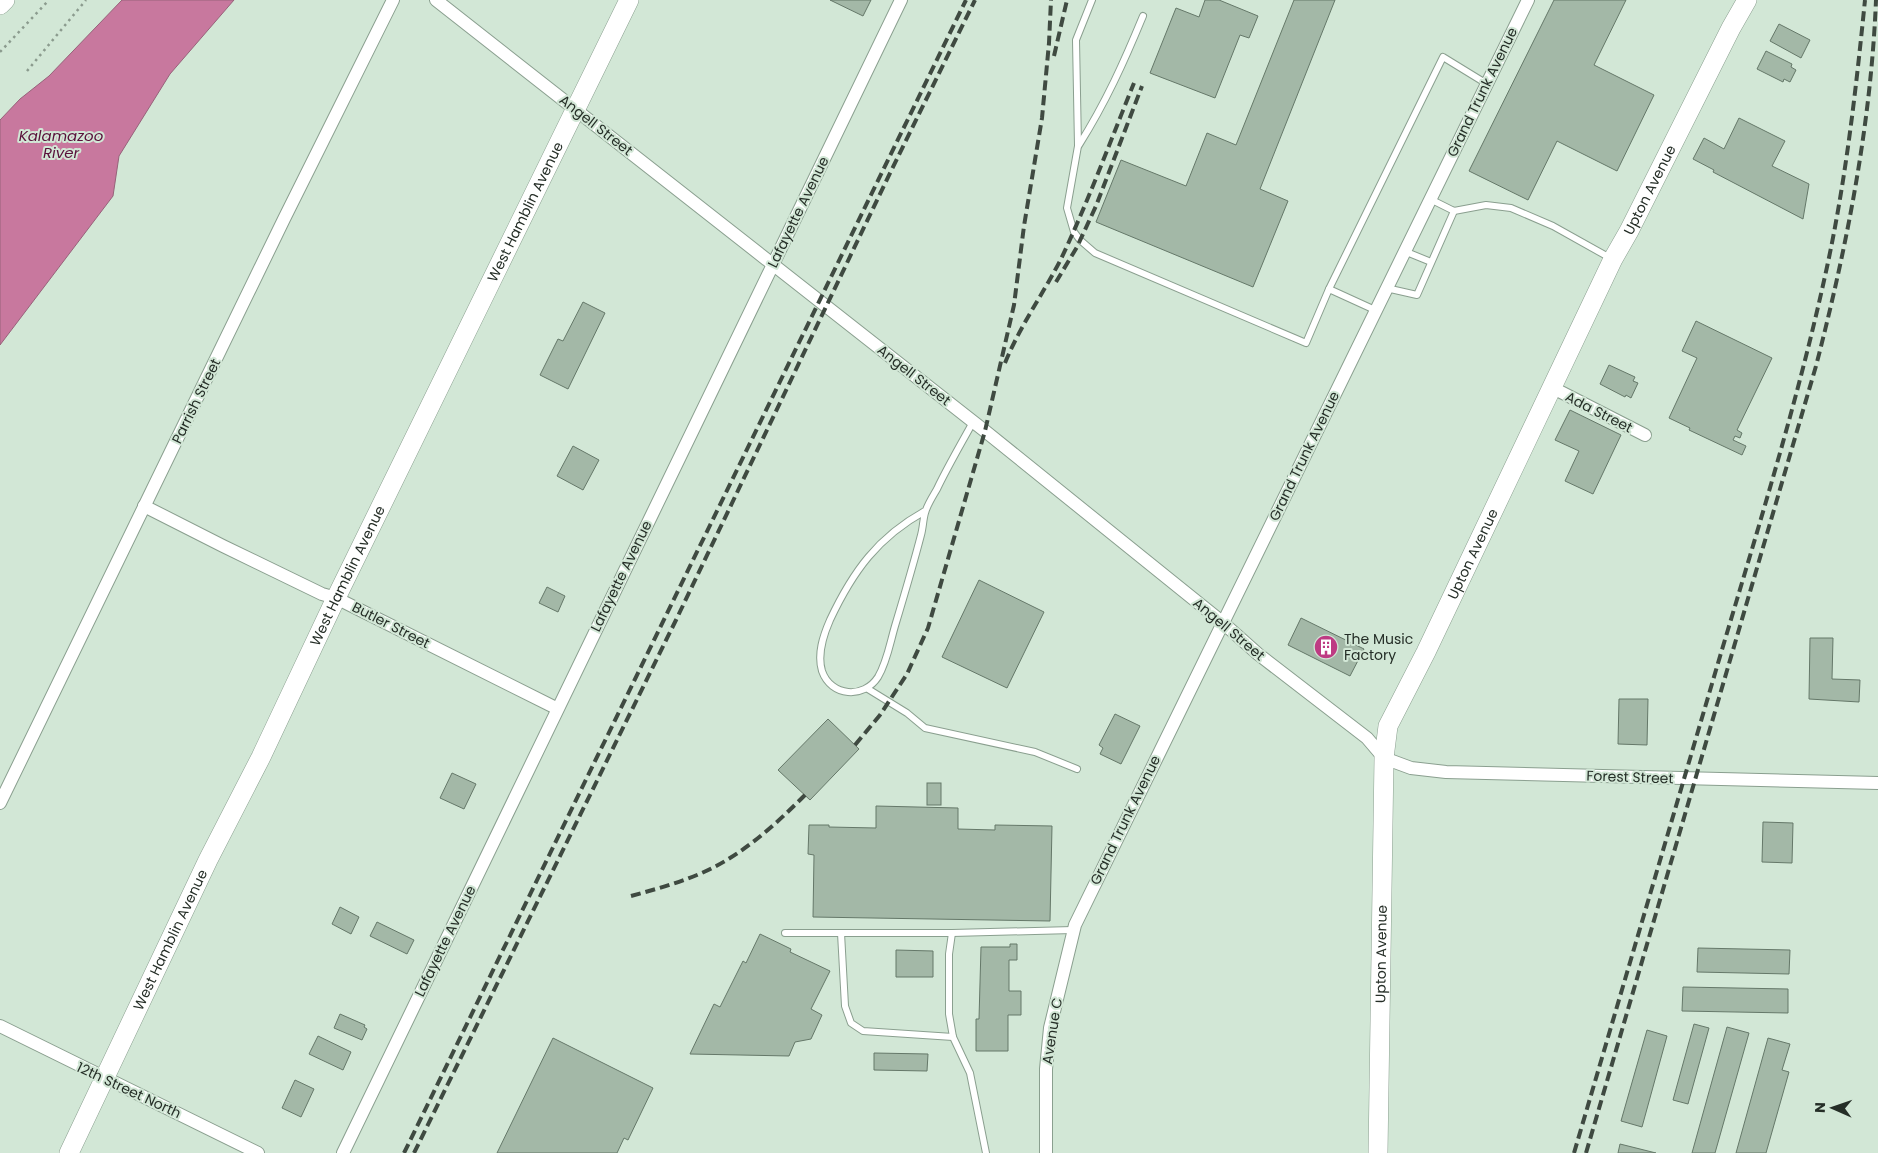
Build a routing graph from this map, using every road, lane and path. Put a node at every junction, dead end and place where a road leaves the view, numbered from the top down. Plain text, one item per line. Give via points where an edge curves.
1 (5, 0) edge
2 (49, 0) edge
3 (86, 0) edge
4 (393, 0) edge
5 (436, 0) edge
6 (629, 0) edge
7 (901, 0) edge
8 (1092, 0) edge
9 (1528, 0) edge
10 (1747, 0) edge
11 (0, 5) edge
12 (1143, 16) dead end
13 (0, 52) edge
14 (27, 71) dead end
15 (1487, 84) junction
16 (576, 109) junction
17 (1078, 146) junction
18 (1430, 199) junction
19 (1454, 211) junction
20 (1404, 251) junction
21 (1613, 259) junction
22 (1431, 262) junction
23 (772, 264) junction
24 (1386, 288) junction
25 (1329, 289) junction
26 (1375, 310) junction
27 (1553, 388) junction
28 (973, 422) junction
29 (1645, 435) dead end
30 (144, 506) junction
31 (925, 511) junction
32 (336, 598) junction
33 (1222, 622) junction
34 (868, 689) junction
35 (556, 708) junction
36 (1384, 758) junction
37 (1077, 769) dead end
38 (1878, 784) edge
39 (0, 803) edge
40 (1080, 912) joint
41 (1073, 930) junction
42 (785, 933) dead end
43 (840, 933) junction
44 (952, 933) junction
45 (0, 1026) edge
46 (953, 1038) junction
47 (104, 1079) junction
48 (69, 1153) edge
49 (258, 1153) edge
50 (343, 1153) edge
51 (986, 1153) edge
52 (1046, 1153) edge
53 (1378, 1153) edge

1 - 11 street
2 - 13 path
3 - 14 path
4 - 30 street, Parrish Street
5 - 16 street, Angell Street
6 - 16 street, West Hamblin Avenue
7 - 23 street, Lafayette Avenue
8 - 17 lane via 1076,40
9 - 15 street, Grand Trunk Avenue
10 - 21 street, Upton Avenue
12 - 17 lane via 1101,109
15 - 18 street, Grand Trunk Avenue
15 - 25 lane via 1443,57
16 - 23 street, Angell Street
16 - 32 street, West Hamblin Avenue
17 - 25 lane via 1067,208 1074,232 1096,253 1306,343
18 - 19 lane
18 - 20 street, Grand Trunk Avenue
19 - 21 lane via 1486,206 1511,208 1553,226
19 - 22 lane
20 - 22 lane
20 - 24 street, Grand Trunk Avenue
21 - 27 street, Upton Avenue
22 - 24 lane via 1417,294
23 - 28 street, Angell Street
23 - 35 street, Lafayette Avenue
24 - 26 street, Grand Trunk Avenue
25 - 26 lane
26 - 33 street, Grand Trunk Avenue
27 - 29 street, Ada Street
27 - 36 street, Upton Avenue via 1388,726
28 - 31 lane
28 - 33 street, Angell Street
30 - 32 street, Butler Street
30 - 39 street, Parrish Street
31 - 34 lane via 885,661
31 - 34 lane via 903,523 858,569 825,631 820,654 822,671 828,683 840,691 854,693
32 - 35 street, Butler Street
32 - 47 street, West Hamblin Avenue
33 - 36 street, Angell Street via 1367,738
33 - 40 street, Grand Trunk Avenue
34 - 37 lane via 925,728 1035,752
35 - 50 street, Lafayette Avenue
36 - 38 street, Forest Street via 1412,768 1446,772
36 - 53 street, Upton Avenue
40 - 41 street, Avenue C
41 - 44 lane
41 - 52 street, Avenue C via 1050,1028 1046,1069
42 - 43 lane
43 - 44 lane
43 - 46 lane via 845,1006 851,1023 864,1031
44 - 46 lane via 949,1014
45 - 47 street, 12th Street North
46 - 51 lane via 970,1073
47 - 48 street, West Hamblin Avenue
47 - 49 street, 12th Street North

